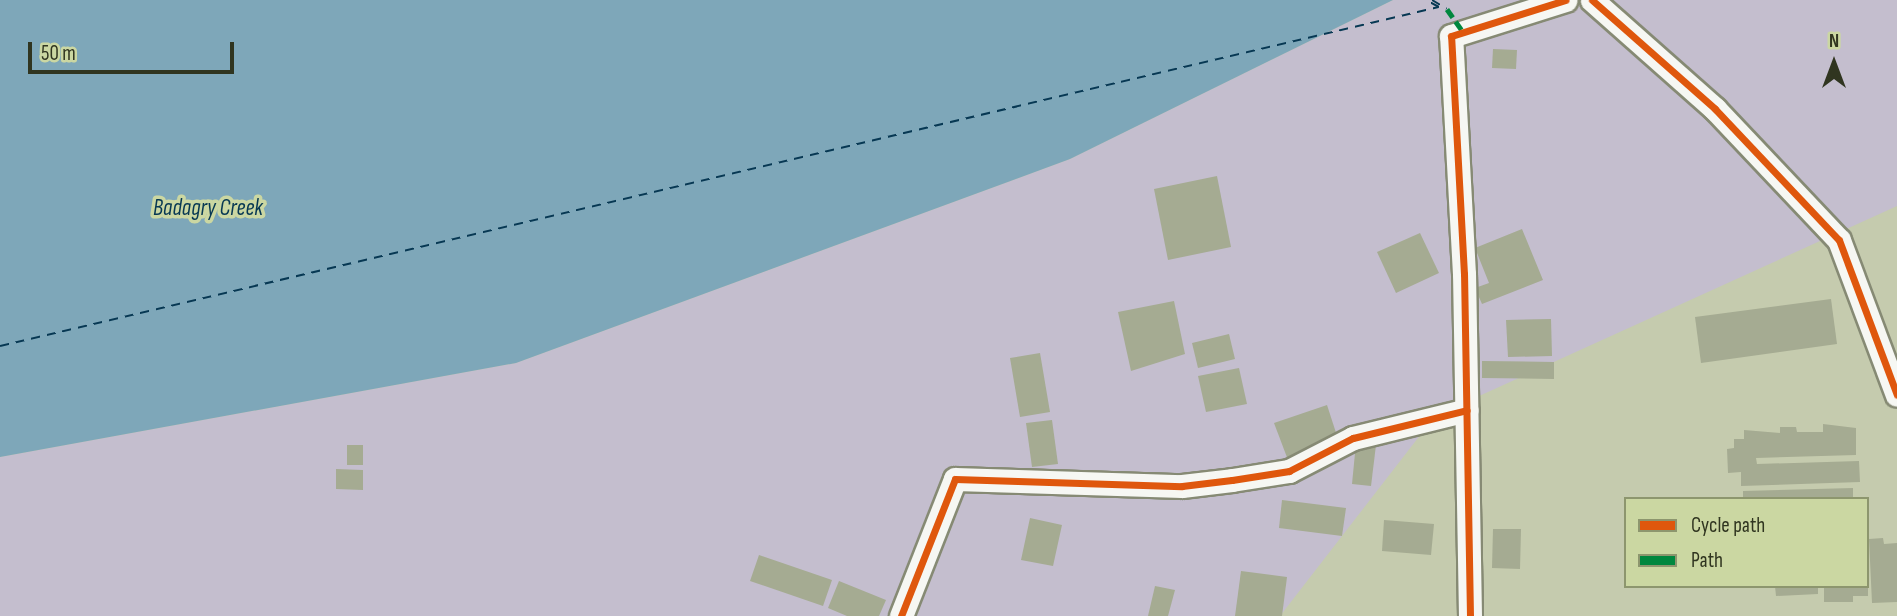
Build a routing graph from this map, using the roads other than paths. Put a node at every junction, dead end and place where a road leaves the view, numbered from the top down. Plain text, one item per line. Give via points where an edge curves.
1 (1565, 0) edge
2 (1592, 0) edge
3 (1897, 395) edge
4 (1467, 410) junction
5 (901, 616) edge
6 (1469, 616) edge

1 - 4 street via 1451,36
2 - 3 street via 1715,109 1839,240
4 - 5 street via 1353,438 1289,471 1220,481 1182,486 955,479
4 - 6 street

